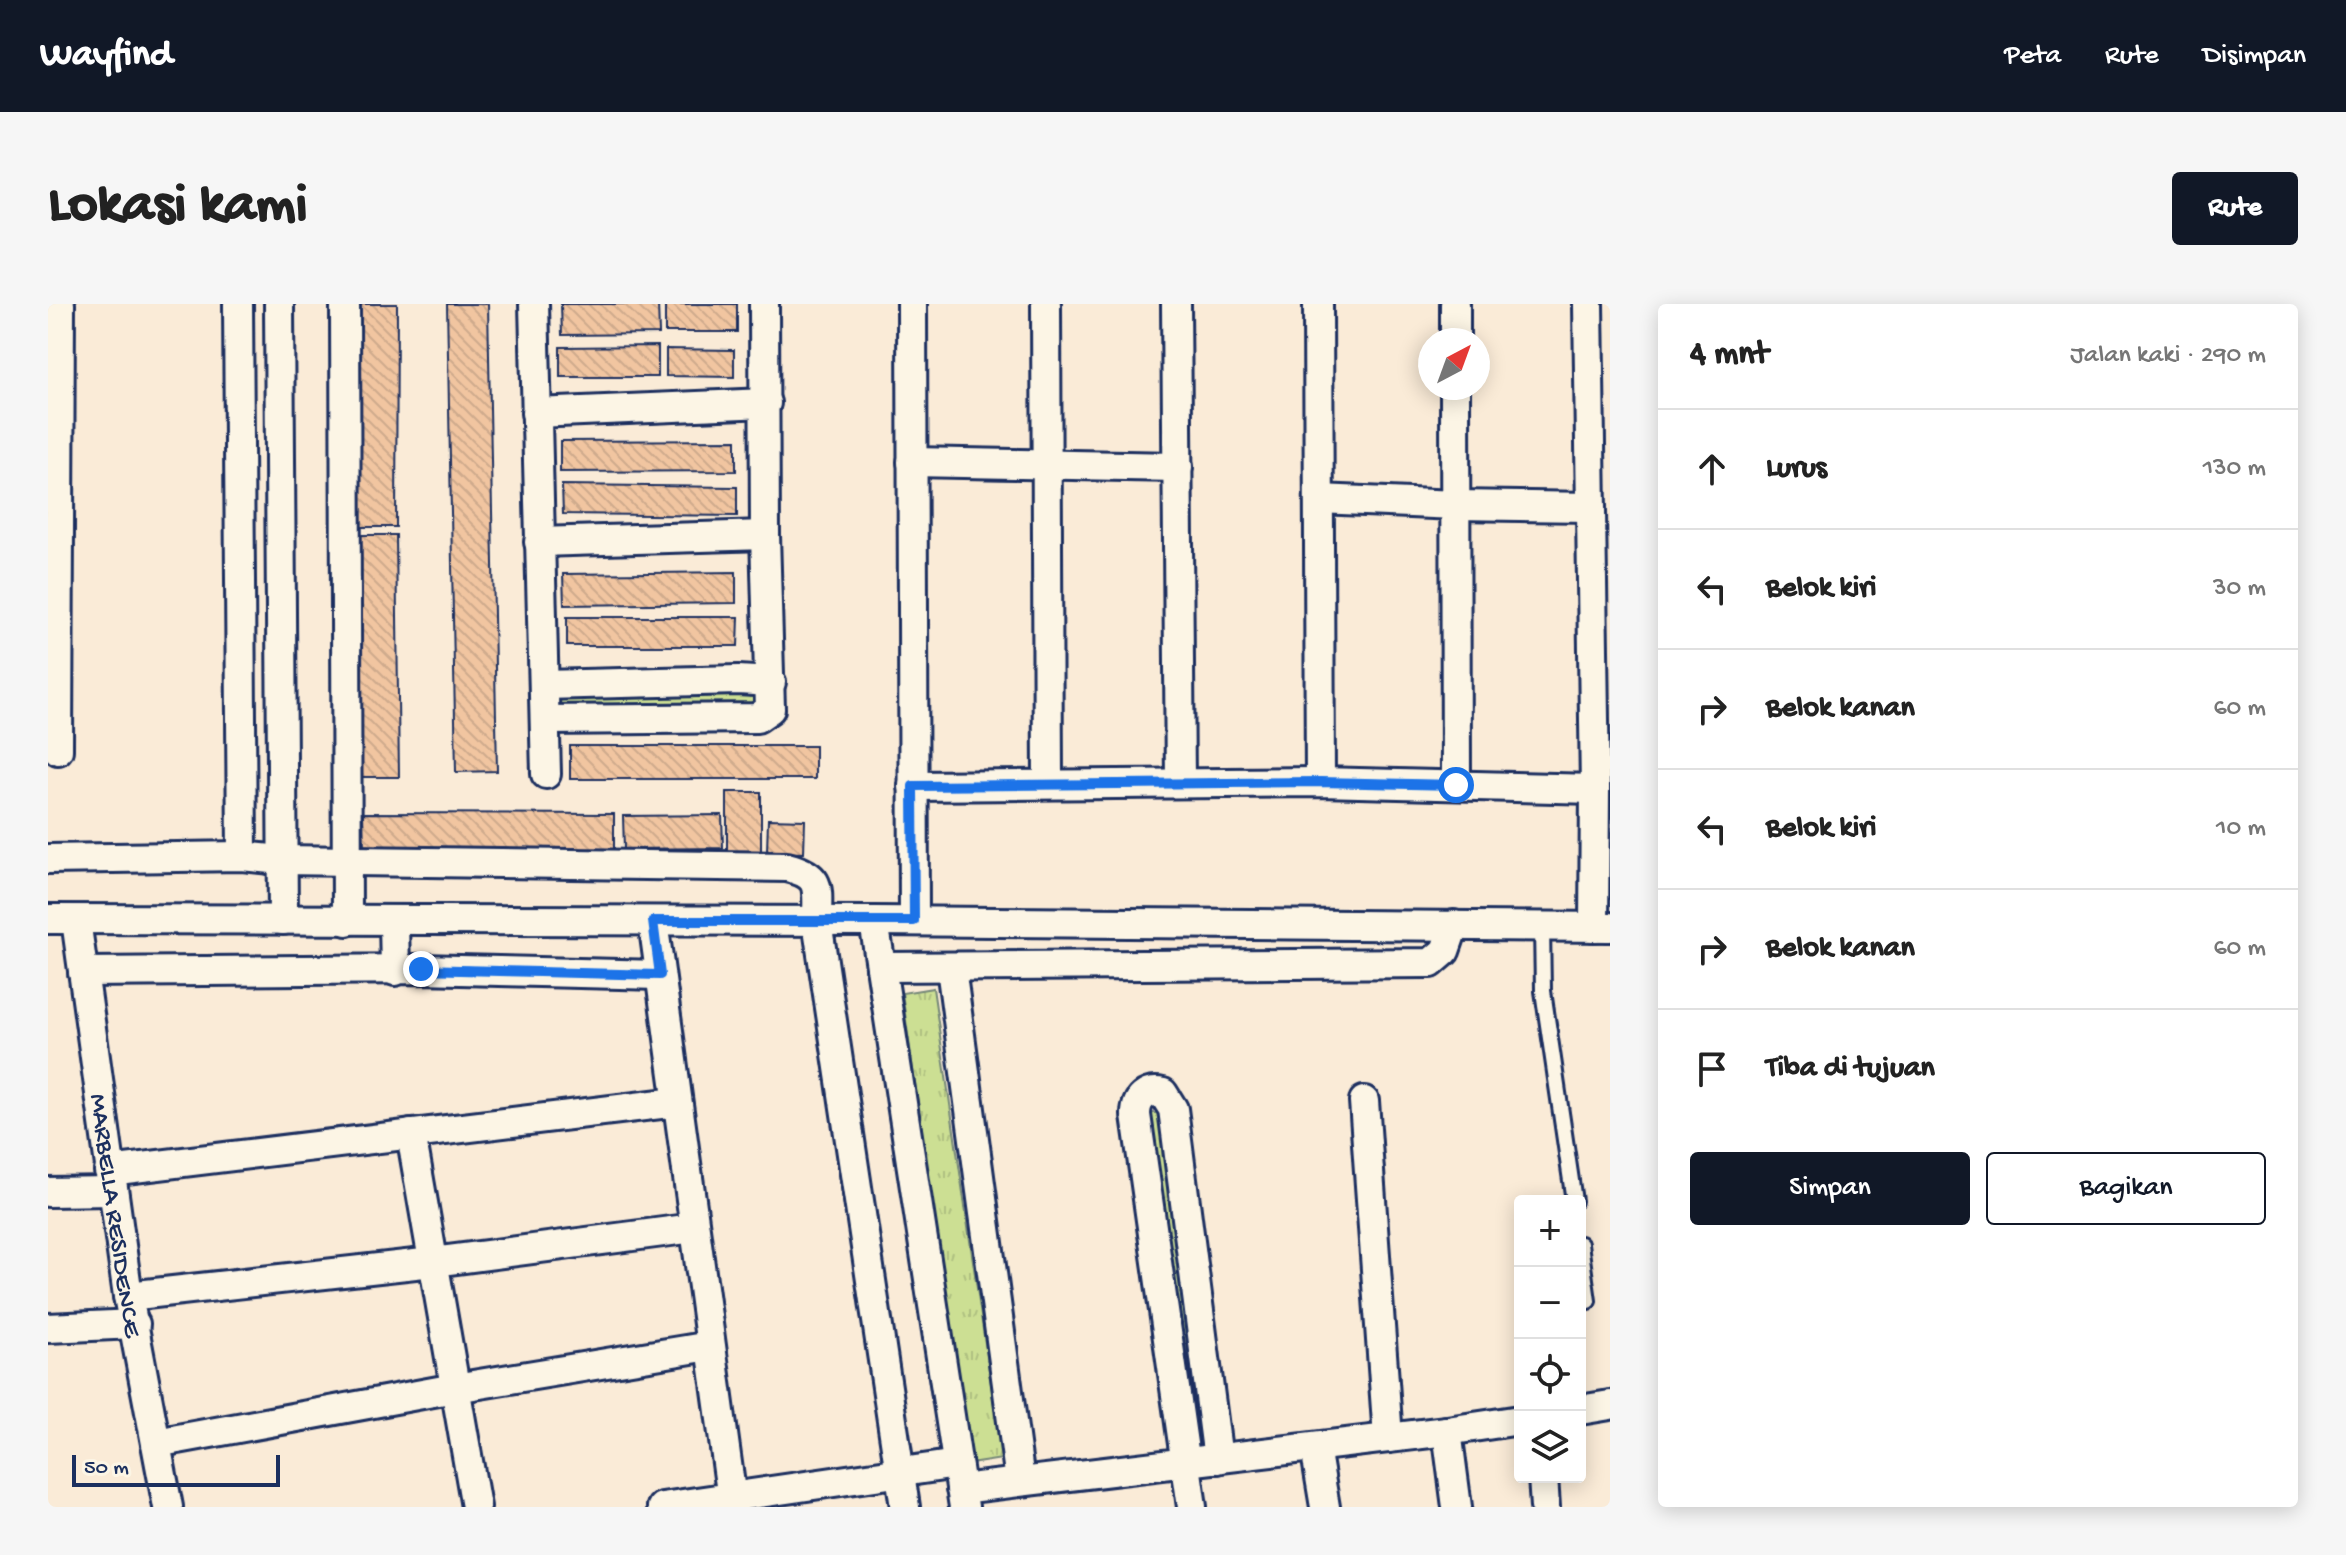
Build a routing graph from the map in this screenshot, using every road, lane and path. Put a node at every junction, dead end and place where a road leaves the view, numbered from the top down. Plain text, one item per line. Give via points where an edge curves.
1 (60, 304) edge
2 (238, 304) edge
3 (279, 304) edge
4 (345, 304) edge
5 (534, 304) edge
6 (764, 304) edge
7 (912, 304) edge
8 (1046, 304) edge
9 (1176, 304) edge
10 (1318, 304) edge
11 (1455, 304) edge
12 (1588, 304) edge
13 (1455, 328) edge
14 (1455, 400) edge
15 (766, 403) junction
16 (536, 413) junction
17 (912, 462) junction
18 (1048, 464) junction
19 (1178, 467) junction
20 (1319, 499) junction
21 (1456, 505) junction
22 (1591, 507) junction
23 (765, 535) junction
24 (539, 542) junction
25 (52, 569) edge
26 (771, 682) junction
27 (544, 685) junction
28 (52, 702) edge
29 (545, 720) junction
30 (58, 750) dead end
31 (546, 774) dead end
32 (1320, 782) junction
33 (1180, 783) junction
34 (1048, 784) junction
35 (1456, 785) junction
36 (913, 786) junction
37 (1595, 789) junction
38 (242, 856) junction
39 (48, 859) edge
40 (281, 860) junction
41 (349, 861) junction
42 (62, 920) edge
43 (283, 920) junction
44 (347, 921) junction
45 (394, 921) junction
46 (653, 921) junction
47 (817, 921) junction
48 (874, 921) junction
49 (914, 921) junction
50 (1454, 925) junction
51 (1542, 926) junction
52 (1602, 927) edge
53 (881, 967) junction
54 (951, 968) junction
55 (395, 971) junction
56 (83, 972) junction
57 (660, 975) junction
58 (1364, 1101) dead end
59 (677, 1102) junction
60 (411, 1134) junction
61 (111, 1181) junction
62 (48, 1192) edge
63 (1573, 1195) edge
64 (694, 1228) junction
65 (433, 1262) junction
66 (1583, 1267) edge
67 (128, 1296) junction
68 (1588, 1301) dead end
69 (135, 1324) junction
70 (48, 1328) edge
71 (710, 1346) junction
72 (455, 1388) junction
73 (1610, 1405) edge
74 (1586, 1409) edge
75 (1514, 1421) edge
76 (1447, 1431) junction
77 (1388, 1438) junction
78 (156, 1443) junction
79 (1315, 1447) junction
80 (1218, 1459) junction
81 (1185, 1463) junction
82 (900, 1472) junction
83 (1020, 1481) junction
84 (1543, 1483) edge
85 (960, 1487) edge
86 (733, 1502) edge
87 (168, 1507) edge
88 (476, 1507) edge
89 (662, 1507) edge
90 (905, 1507) edge
91 (1192, 1507) edge
92 (1325, 1507) edge
93 (1457, 1507) edge
94 (1545, 1507) edge

1 - 25 street
2 - 38 street
3 - 40 street
4 - 41 street
5 - 16 street
6 - 15 street
7 - 17 street
8 - 18 street
9 - 19 street
10 - 20 street
11 - 13 street
12 - 22 street
14 - 21 street
15 - 16 street
15 - 23 street
16 - 24 street
17 - 18 street
17 - 36 street
18 - 19 street
18 - 34 street
19 - 33 street
20 - 21 street
20 - 32 street
21 - 22 street
21 - 35 street
22 - 37 street
23 - 24 street
23 - 26 street
24 - 27 street
25 - 28 street
26 - 27 street
26 - 29 street via 770,709 757,718
27 - 29 street
28 - 30 street
29 - 31 street
32 - 33 street
32 - 35 street
33 - 34 street
34 - 36 street
35 - 37 street
36 - 49 street
37 - 52 street
38 - 39 street
38 - 40 street
40 - 41 street
40 - 43 street
41 - 44 street
41 - 47 street via 787,867 814,879
42 - 43 street
42 - 56 street, MARBELLA RESIDENCE
43 - 44 street
44 - 45 street
45 - 46 street
45 - 55 street
46 - 47 street
46 - 57 street
47 - 48 street
47 - 82 street
48 - 49 street
48 - 53 street
49 - 50 street
50 - 51 street
50 - 54 street via 1445,951 1431,963
51 - 52 street
51 - 63 lane via 1543,991
53 - 54 street
53 - 85 street
54 - 83 street
55 - 56 street
55 - 57 street
56 - 61 street, MARBELLA RESIDENCE
57 - 59 street
58 - 77 street
59 - 60 street
59 - 64 street
60 - 61 street
60 - 65 street
61 - 62 street
61 - 67 street, MARBELLA RESIDENCE
64 - 65 street
64 - 71 street
65 - 67 street
65 - 72 street
66 - 68 lane
67 - 69 street, MARBELLA RESIDENCE
69 - 70 street
69 - 78 street, MARBELLA RESIDENCE
71 - 72 street
71 - 86 street
72 - 78 street
72 - 88 street
73 - 74 street
75 - 76 street
76 - 77 street
76 - 93 street
77 - 79 street
78 - 87 street, MARBELLA RESIDENCE
79 - 80 street
79 - 92 street
80 - 81 street
80 - 81 street via 1173,1109 1163,1093 1155,1091 1140,1099 1136,1115
81 - 83 street
81 - 91 street
82 - 85 street
82 - 86 street
82 - 90 street
83 - 85 street
84 - 94 street
86 - 89 street

